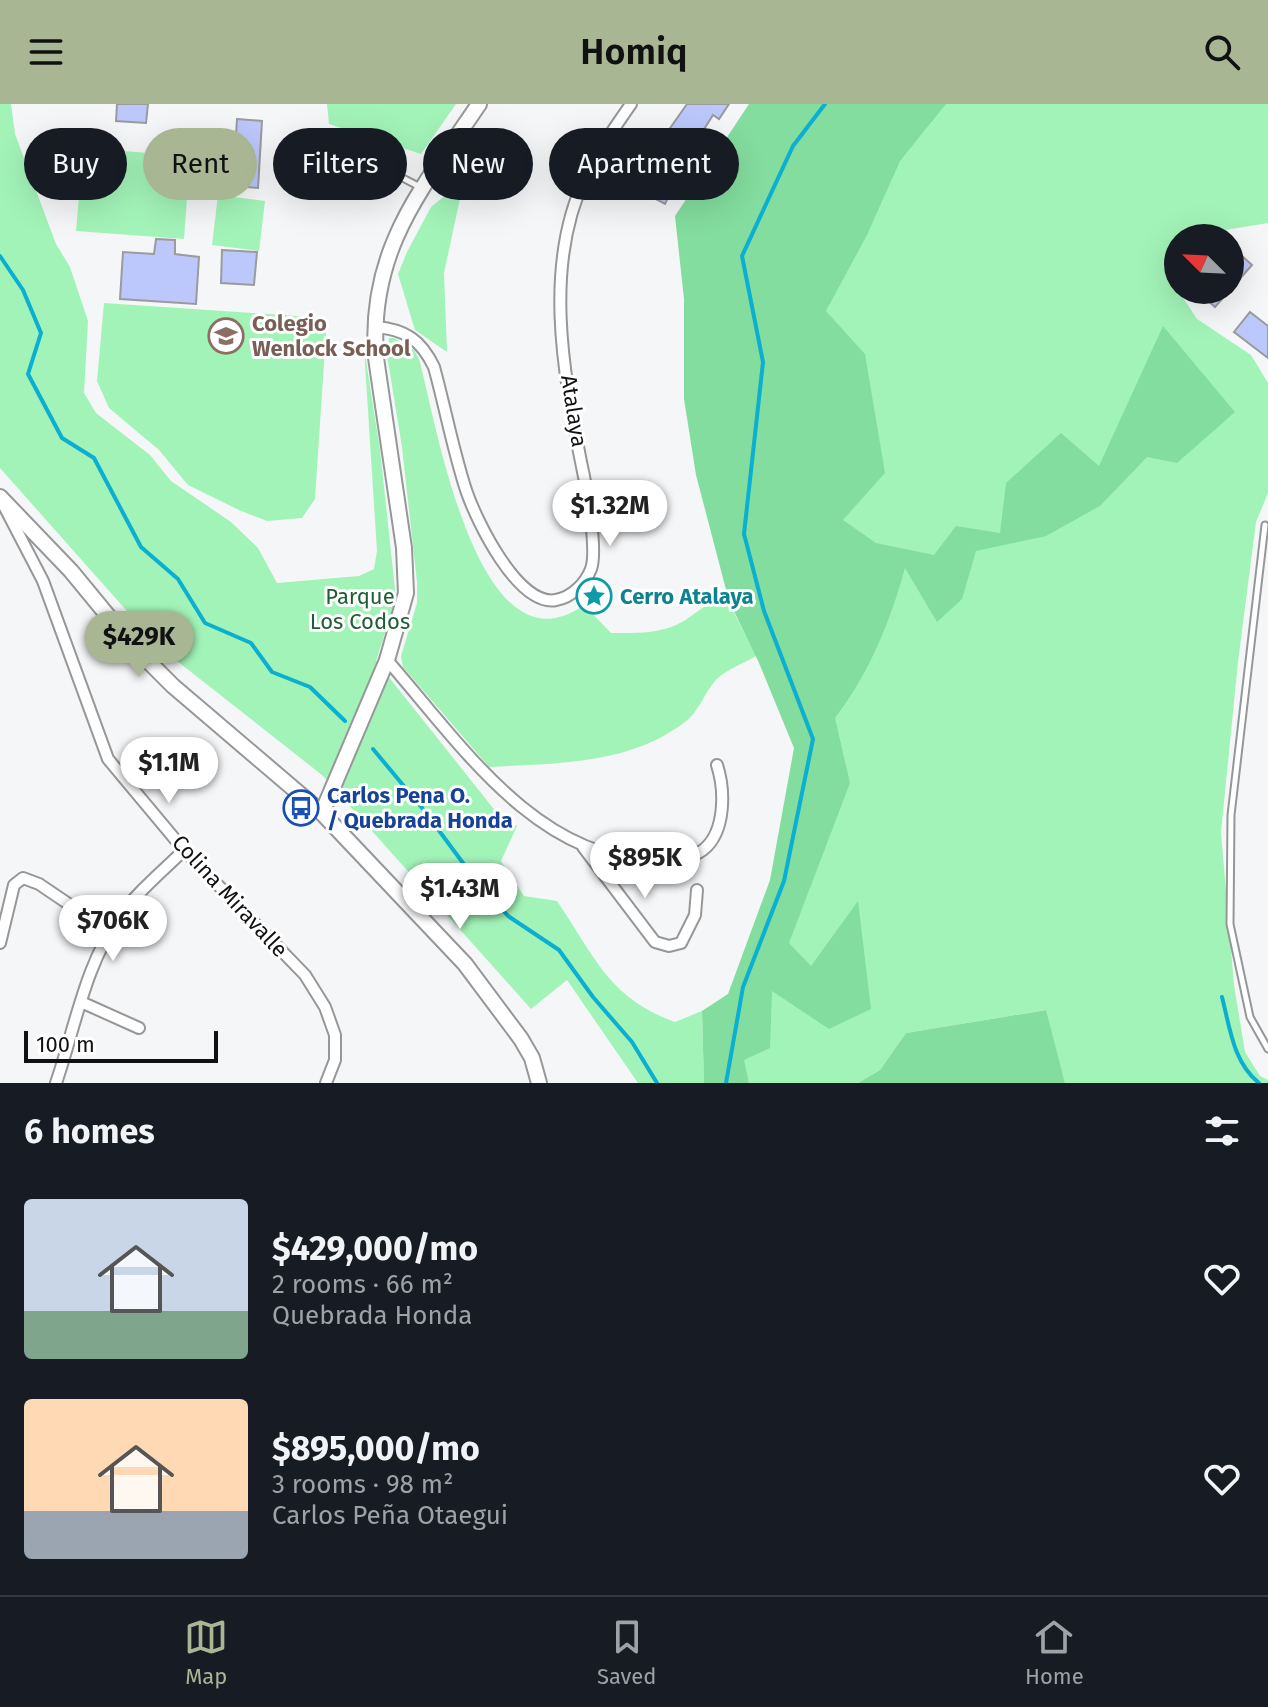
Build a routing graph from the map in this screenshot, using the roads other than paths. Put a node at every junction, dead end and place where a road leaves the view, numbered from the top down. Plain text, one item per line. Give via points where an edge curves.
1 (479, 104) edge
2 (631, 104) edge
3 (407, 181) edge
4 (422, 189) junction
5 (375, 327) junction
6 (0, 498) edge
7 (1265, 525) dead end
8 (387, 660) junction
9 (717, 765) dead end
10 (322, 813) junction
11 (582, 846) junction
12 (184, 850) junction
13 (697, 890) dead end
14 (110, 932) junction
15 (0, 943) edge
16 (81, 1002) junction
17 (139, 1028) dead end
18 (1268, 1049) edge
19 (56, 1083) edge
20 (326, 1083) edge
21 (539, 1083) edge

1 - 4 street
2 - 5 street, Atalaya via 581,188 560,279 593,556 591,569 574,592 549,601 519,585 466,491 426,349 406,333
3 - 4 lane
4 - 5 street via 392,242
5 - 8 street via 406,593
6 - 10 street via 163,676
6 - 12 street, Colina Miravalle via 43,581 108,759
7 - 18 lane via 1231,815 1230,924 1250,1017
8 - 10 street
8 - 11 street via 494,782 526,812
9 - 11 street via 721,819 707,847 695,855 634,859
10 - 21 street via 465,964 521,1039
11 - 13 street via 655,942 681,943 695,915
12 - 14 street
12 - 20 street, Colina Miravalle via 305,975 325,1007 335,1035 335,1060
14 - 15 street via 23,878 14,885
14 - 16 street
16 - 17 street
16 - 19 street

